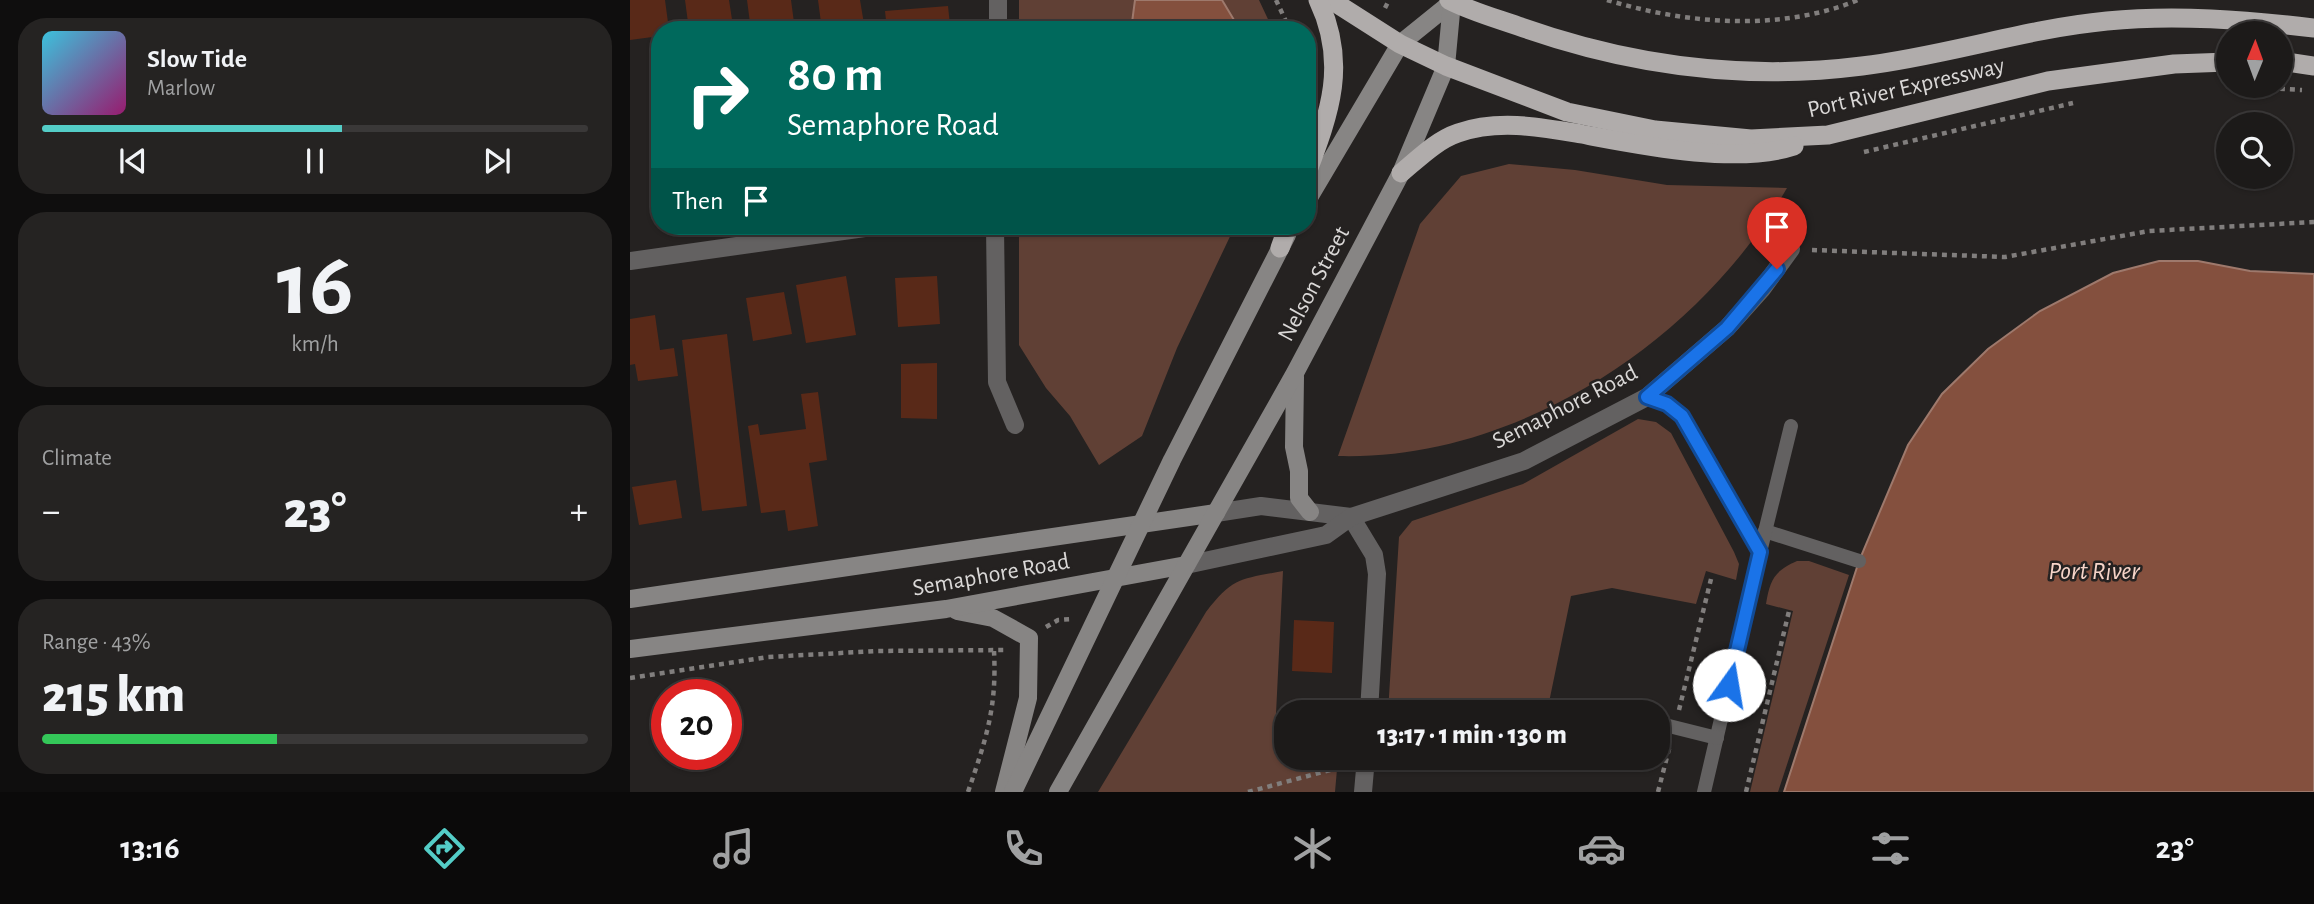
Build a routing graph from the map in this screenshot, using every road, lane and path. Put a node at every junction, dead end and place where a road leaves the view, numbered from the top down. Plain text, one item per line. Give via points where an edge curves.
1 (998, 0) edge
2 (1276, 0) edge
3 (1318, 0) edge
4 (1331, 0) edge
5 (1607, 0) edge
6 (1858, 0) edge
7 (1450, 1) edge
8 (998, 21) edge
9 (1286, 21) edge
10 (2314, 28) edge
11 (1399, 44) junction
12 (2216, 62) edge
13 (2293, 63) edge
14 (1446, 66) junction
15 (2314, 66) edge
16 (2293, 89) edge
17 (2314, 90) edge
18 (1828, 135) junction
19 (1316, 149) edge
20 (1401, 173) junction
21 (1316, 186) edge
22 (2314, 222) edge
23 (815, 235) edge
24 (995, 235) edge
25 (1286, 235) edge
26 (1280, 248) joint
27 (1791, 249) joint
28 (630, 261) edge
29 (1295, 373) junction
30 (1647, 397) junction
31 (1015, 425) dead end
32 (1791, 426) dead end
33 (1310, 512) junction
34 (1216, 513) junction
35 (1351, 517) junction
36 (1142, 523) junction
37 (1765, 531) junction
38 (1760, 552) junction
39 (1859, 561) dead end
40 (1186, 565) junction
41 (1116, 578) junction
42 (1711, 579) dead end
43 (630, 599) edge
44 (946, 609) junction
45 (1789, 611) dead end
46 (1064, 620) dead end
47 (1039, 632) dead end
48 (630, 649) edge
49 (630, 677) edge
50 (1370, 700) edge
51 (1670, 727) edge
52 (1674, 728) junction
53 (1717, 738) junction
54 (1327, 770) edge
55 (1365, 770) edge
56 (968, 792) edge
57 (1004, 792) edge
58 (1013, 792) edge
59 (1058, 792) edge
60 (1248, 792) edge
61 (1363, 792) edge
62 (1658, 792) edge
63 (1704, 792) edge
64 (1746, 792) edge

1 - 8 street
2 - 9 path
3 - 19 highway via 1332,36 1334,82
4 - 11 highway, Port River Expressway
5 - 6 path via 1690,19 1776,20 1833,10
7 - 10 highway, Port River Expressway via 1576,47 1650,63 1770,73 1864,66 2041,29 2110,20 2244,19
7 - 11 main road, Nelson Street
7 - 14 main road, Nelson Street
11 - 14 highway, Port River Expressway
11 - 21 main road, Nelson Street
12 - 18 highway, Port River Expressway via 2048,81
13 - 15 highway
14 - 18 highway, Port River Expressway via 1567,112 1655,130 1751,139
14 - 20 main road, Nelson Street
16 - 17 path
18 - 20 highway via 1787,149 1750,154 1647,146 1506,124 1457,133
20 - 29 main road, Nelson Street
22 - 27 path via 2149,231 2005,257
23 - 28 street
24 - 31 street via 998,382
25 - 26 highway
26 - 36 main road, Nelson Street
27 - 30 street, Semaphore Road via 1727,328
29 - 33 main road via 1299,498
29 - 34 main road, Nelson Street
30 - 35 street, Semaphore Road via 1524,461
30 - 38 lane via 1682,416
32 - 37 lane
33 - 34 street, Semaphore Road via 1261,506
33 - 35 street, Semaphore Road
34 - 36 main road, Semaphore Road
34 - 40 main road, Nelson Street
35 - 40 street, Semaphore Road via 1326,535
35 - 50 street via 1374,555 1377,574
36 - 41 main road, Nelson Street
36 - 43 main road, Semaphore Road
37 - 38 lane
37 - 39 lane
38 - 53 lane
40 - 41 main road, Semaphore Road
40 - 59 main road, Nelson Street
41 - 44 main road, Semaphore Road
41 - 58 main road, Nelson Street
42 - 52 path
44 - 48 main road, Semaphore Road
44 - 57 main road via 993,618 1029,638 1028,698
45 - 64 path
46 - 47 path
49 - 56 path via 792,655 994,651 996,691 991,724
51 - 52 lane
52 - 53 lane
52 - 62 path
53 - 63 lane
54 - 60 path
55 - 61 street

